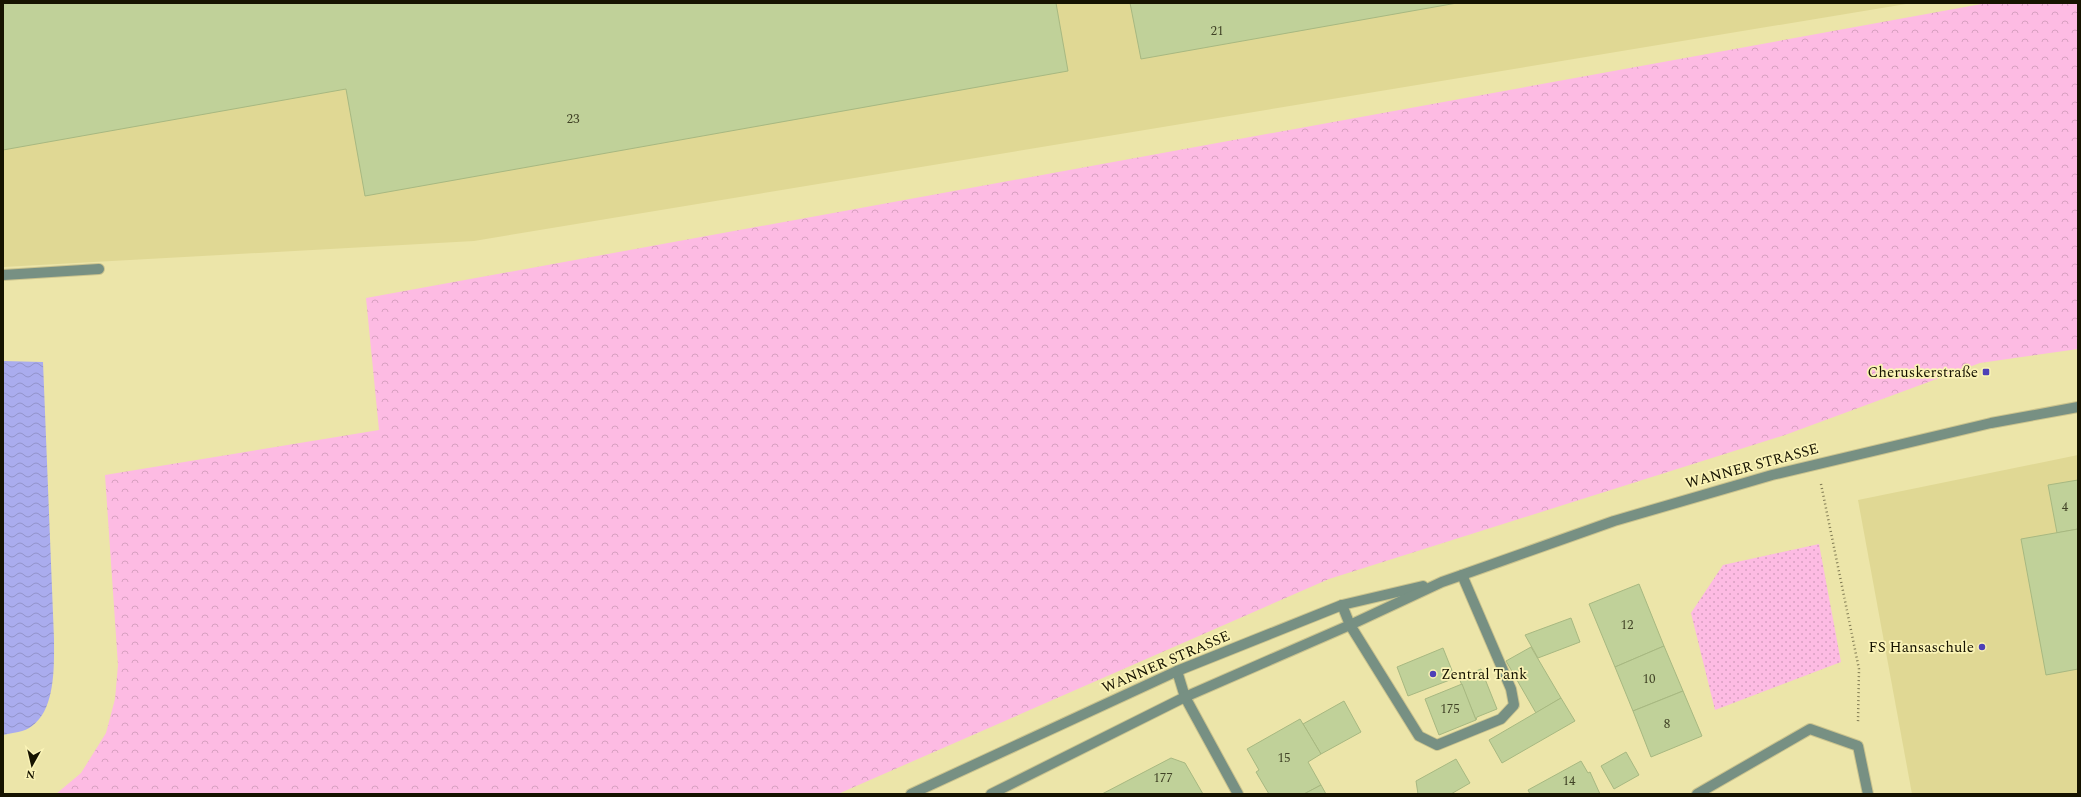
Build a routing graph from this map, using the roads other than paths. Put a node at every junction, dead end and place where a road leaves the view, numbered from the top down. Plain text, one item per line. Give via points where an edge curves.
1 (99, 269) dead end
2 (3, 275) edge
3 (2078, 407) edge
4 (1462, 575) junction
5 (1442, 582) junction
6 (1342, 605) junction
7 (1350, 625) junction
8 (1177, 671) junction
9 (1185, 697) junction
10 (911, 794) edge
11 (991, 794) edge
12 (1238, 794) edge
13 (1697, 794) edge
14 (1868, 794) edge

1 - 2 street
3 - 4 street, WANNER STRASSE via 1991,423 1816,464 1614,521
4 - 5 street, WANNER STRASSE
4 - 7 street via 1511,689 1514,705 1501,719 1436,745 1419,736
5 - 6 street, WANNER STRASSE
5 - 7 street, WANNER STRASSE
6 - 7 street
6 - 8 street, WANNER STRASSE
7 - 9 street, WANNER STRASSE
8 - 9 street
8 - 10 street, WANNER STRASSE
9 - 11 street, WANNER STRASSE
9 - 12 street
13 - 14 street via 1810,729 1858,746

